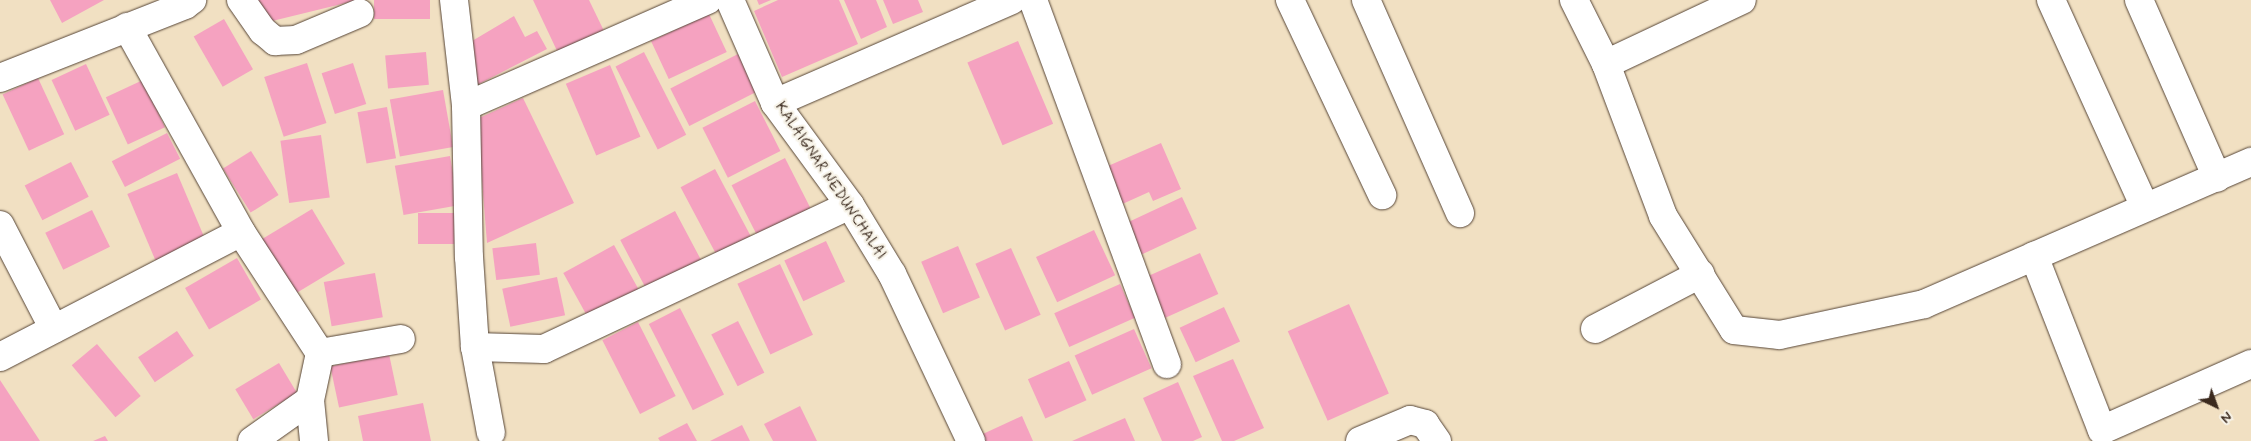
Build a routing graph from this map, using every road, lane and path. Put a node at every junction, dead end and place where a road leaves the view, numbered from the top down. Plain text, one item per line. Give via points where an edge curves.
1 (192, 0) edge
2 (241, 0) edge
3 (454, 0) edge
4 (708, 0) edge
5 (730, 0) edge
6 (1012, 0) edge
7 (1033, 0) edge
8 (1290, 0) edge
9 (1366, 0) edge
10 (1574, 0) edge
11 (1742, 0) edge
12 (2051, 0) edge
13 (2139, 0) edge
14 (360, 13) dead end
15 (127, 27) junction
16 (1606, 64) junction
17 (0, 78) edge
18 (775, 103) junction
19 (466, 106) junction
20 (2251, 162) edge
21 (2217, 178) junction
22 (1382, 195) dead end
23 (850, 205) junction
24 (2145, 207) junction
25 (1460, 213) dead end
26 (0, 225) edge
27 (241, 232) junction
28 (2034, 256) junction
29 (1700, 274) junction
30 (54, 329) junction
31 (1596, 329) dead end
32 (402, 339) dead end
33 (475, 347) junction
34 (320, 353) junction
35 (0, 357) edge
36 (1167, 364) dead end
37 (2251, 364) edge
38 (310, 400) junction
39 (491, 433) dead end
40 (252, 441) edge
41 (314, 441) edge
42 (971, 441) edge
43 (1360, 441) edge
44 (1437, 441) edge

1 - 15 street via 185,6
2 - 14 street via 275,41 296,40
3 - 19 street
4 - 19 street
5 - 18 street, KALAIGNAR NEDUNCHALAI
6 - 18 street
7 - 36 street
8 - 22 street
9 - 25 street
10 - 16 street
11 - 16 street
12 - 24 street
13 - 21 street
15 - 17 street
15 - 27 street
16 - 29 street via 1663,216
18 - 23 street, KALAIGNAR NEDUNCHALAI
19 - 33 street via 469,257
20 - 21 street
21 - 24 street
23 - 33 street via 544,349
23 - 42 street, KALAIGNAR NEDUNCHALAI via 892,274
24 - 28 street
26 - 30 street
27 - 30 street
27 - 34 street
28 - 29 street via 1924,304 1780,335 1734,330
28 - 37 street via 2102,430
29 - 31 street
30 - 35 street
32 - 34 street
33 - 39 street
34 - 38 street
38 - 40 street
38 - 41 street
43 - 44 street via 1410,420 1425,424

